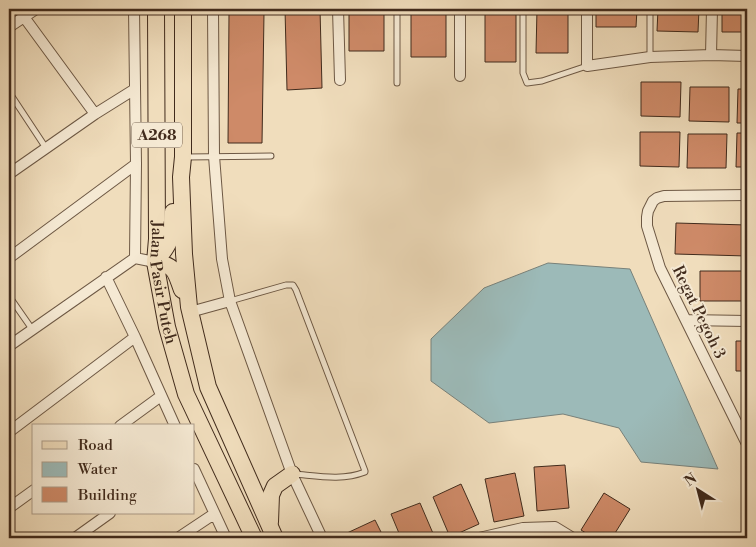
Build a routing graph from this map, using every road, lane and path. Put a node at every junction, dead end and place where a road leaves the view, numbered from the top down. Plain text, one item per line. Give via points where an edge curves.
1 (36, 9) edge
2 (134, 9) edge
3 (156, 9) edge
4 (183, 9) edge
5 (213, 9) edge
6 (338, 9) edge
7 (397, 9) edge
8 (460, 9) edge
9 (523, 9) edge
10 (587, 9) edge
11 (650, 9) edge
12 (712, 9) edge
13 (24, 17) junction
14 (9, 27) edge
15 (711, 55) junction
16 (747, 56) edge
17 (650, 58) junction
18 (587, 66) junction
19 (460, 76) dead end
20 (340, 80) dead end
21 (397, 83) dead end
22 (135, 89) junction
23 (9, 92) edge
24 (95, 114) junction
25 (46, 148) junction
26 (214, 156) junction
27 (271, 156) dead end
28 (183, 158) junction
29 (136, 164) junction
30 (9, 174) edge
31 (181, 176) junction
32 (747, 195) edge
33 (9, 258) edge
34 (135, 258) junction
35 (155, 262) junction
36 (106, 278) junction
37 (9, 296) edge
38 (230, 300) junction
39 (189, 309) junction
40 (686, 320) junction
41 (747, 321) edge
42 (32, 329) junction
43 (135, 337) junction
44 (9, 346) edge
45 (161, 396) junction
46 (123, 424) edge
47 (173, 424) edge
48 (9, 432) edge
49 (747, 444) edge
50 (195, 471) edge
51 (292, 474) junction
52 (32, 491) edge
53 (9, 508) edge
54 (109, 514) edge
55 (214, 514) junction
56 (273, 534) edge
57 (75, 538) edge
58 (178, 538) edge
59 (226, 538) edge
60 (254, 538) edge
61 (322, 538) edge
62 (479, 538) edge
63 (573, 538) edge

1 - 13 street
2 - 22 street
3 - 35 main road, Jalan Pasir Puteh / A268
4 - 28 main road, Jalan Pasir Puteh / A268
5 - 26 street
6 - 20 street
7 - 21 lane
8 - 19 street
9 - 18 lane via 523,73 527,83
10 - 18 street
11 - 17 lane
12 - 15 street
13 - 14 street
13 - 24 street
15 - 16 street
15 - 17 street
17 - 18 street
22 - 24 street
22 - 29 street
23 - 25 lane
24 - 25 street
25 - 30 street
26 - 27 lane
26 - 28 lane
26 - 38 street via 222,259
28 - 31 main road, Jalan Pasir Puteh / A268
29 - 33 street
29 - 34 street
31 - 35 main road via 174,191 168,246
31 - 39 main road, Jalan Pasir Puteh / A268
32 - 40 street, Regat Pegoh 3 via 664,196 650,206 647,226 660,268
34 - 35 street
34 - 36 street
35 - 39 main road via 164,263 175,271
35 - 60 main road, Jalan Pasir Puteh / A268 via 167,327 186,394
36 - 42 street
36 - 43 street
37 - 42 lane
38 - 39 street
38 - 51 street
38 - 51 lane via 293,285 365,471 342,478
39 - 56 main road, Jalan Pasir Puteh / A268 via 208,387
40 - 41 street
40 - 49 street, Regat Pegoh 3
42 - 44 street
43 - 45 street
43 - 48 street
45 - 46 street
45 - 47 street
50 - 55 street
51 - 56 main road via 275,486 271,495
51 - 61 street
52 - 53 street
54 - 57 street
55 - 58 street
55 - 59 street
62 - 63 street via 522,528 555,527

